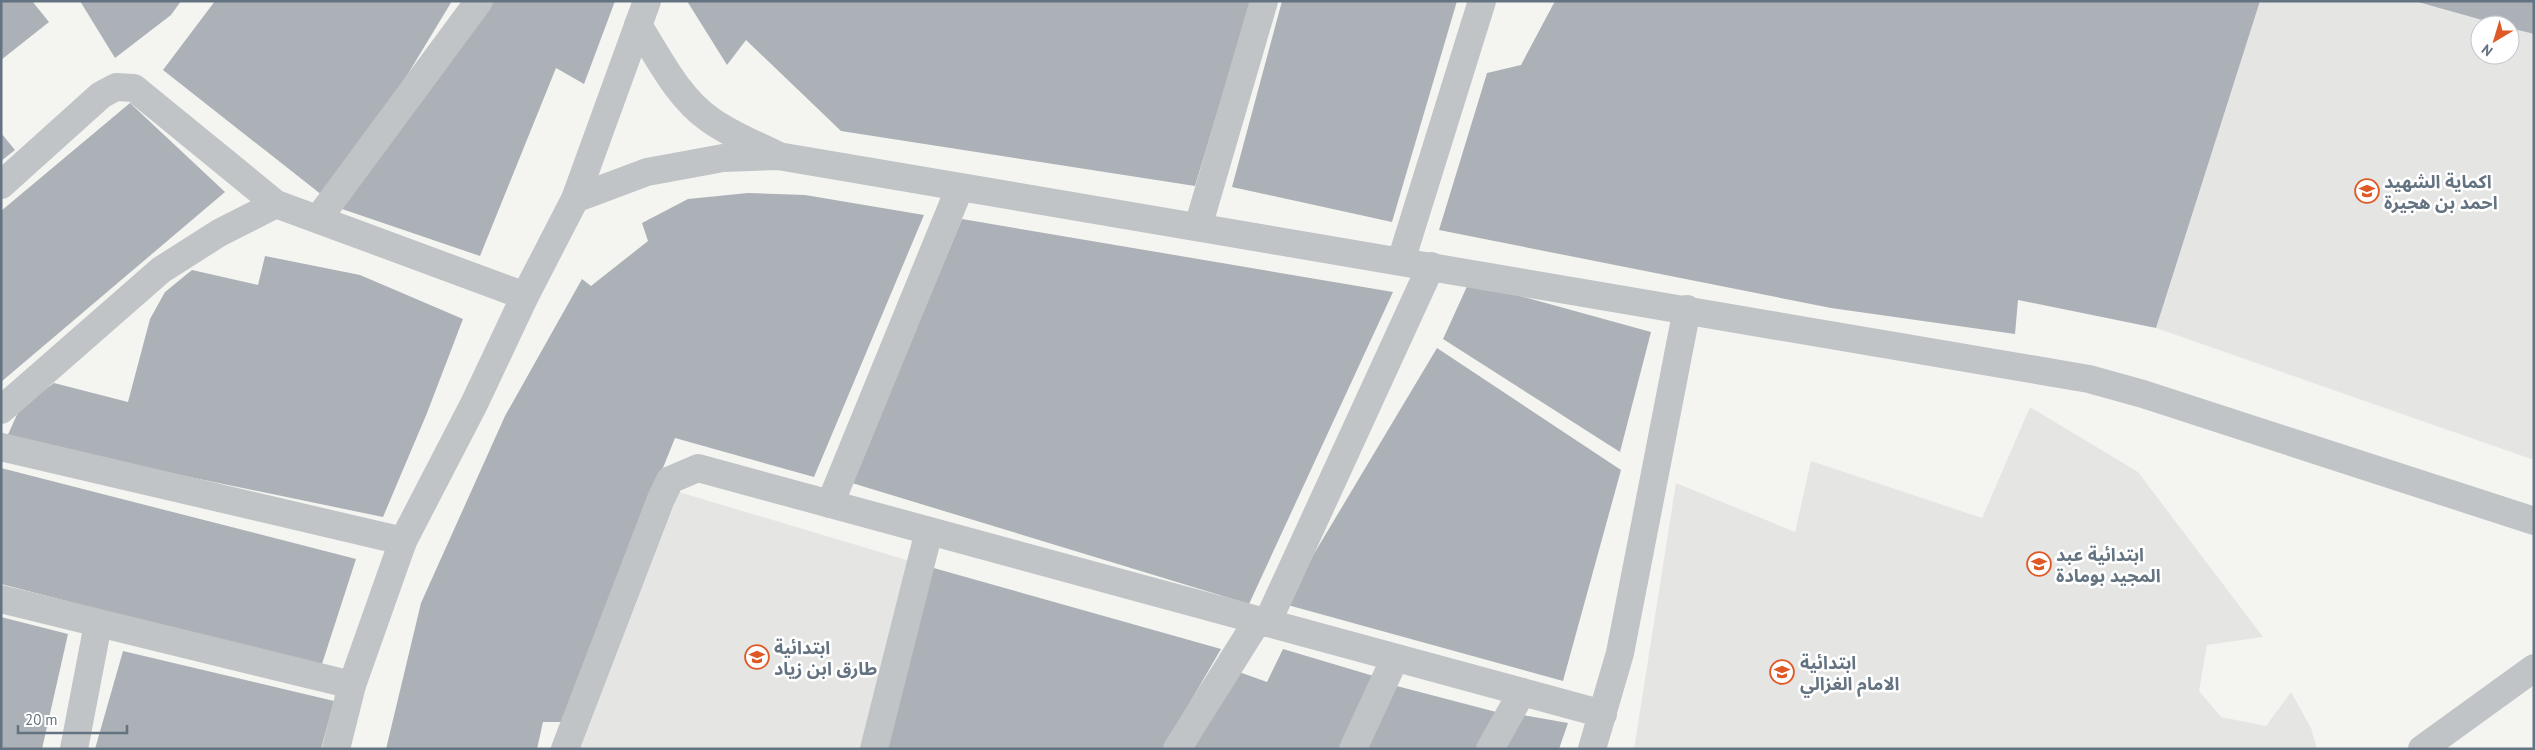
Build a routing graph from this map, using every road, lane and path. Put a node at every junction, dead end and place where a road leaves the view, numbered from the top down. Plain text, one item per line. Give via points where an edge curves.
1 (478, 1) edge
2 (1264, 1) edge
3 (1482, 1) edge
4 (642, 13) edge
5 (778, 156) junction
6 (1, 184) edge
7 (960, 186) junction
8 (575, 199) junction
9 (276, 204) junction
10 (318, 219) junction
11 (1198, 227) junction
12 (1401, 261) junction
13 (1431, 266) junction
14 (525, 296) junction
15 (1687, 309) junction
16 (1, 410) edge
17 (1, 447) edge
18 (830, 504) junction
19 (2534, 521) edge
20 (929, 531) junction
21 (403, 541) junction
22 (1, 599) edge
23 (1262, 621) junction
24 (98, 624) junction
25 (1395, 658) junction
26 (2534, 668) edge
27 (352, 684) junction
28 (1522, 692) junction
29 (1603, 714) junction
30 (74, 749) edge
31 (336, 749) edge
32 (566, 749) edge
33 (874, 749) edge
34 (1177, 749) edge
35 (1353, 749) edge
36 (1490, 749) edge
37 (1592, 749) edge
38 (2422, 749) edge

1 - 10 street
2 - 11 street
3 - 12 street
4 - 5 street via 672,81 690,102 710,120
4 - 8 street
5 - 7 street
5 - 8 street via 723,158 647,172
6 - 9 street via 100,95 116,87 134,88
7 - 11 street
7 - 18 street
8 - 14 street
9 - 10 street
9 - 16 street via 220,232 161,270
10 - 14 street
11 - 12 street
12 - 13 street
13 - 15 street
13 - 23 street
14 - 21 street
15 - 19 street via 2089,379
15 - 29 street via 1620,653
17 - 21 street
18 - 20 street
18 - 32 street via 698,468 670,480
20 - 23 street
20 - 33 street
21 - 27 street
22 - 24 street
23 - 25 street
23 - 34 street
24 - 27 street
24 - 30 street
25 - 28 street
25 - 35 street
26 - 38 street
27 - 31 street
28 - 29 street
28 - 36 street
29 - 37 street

